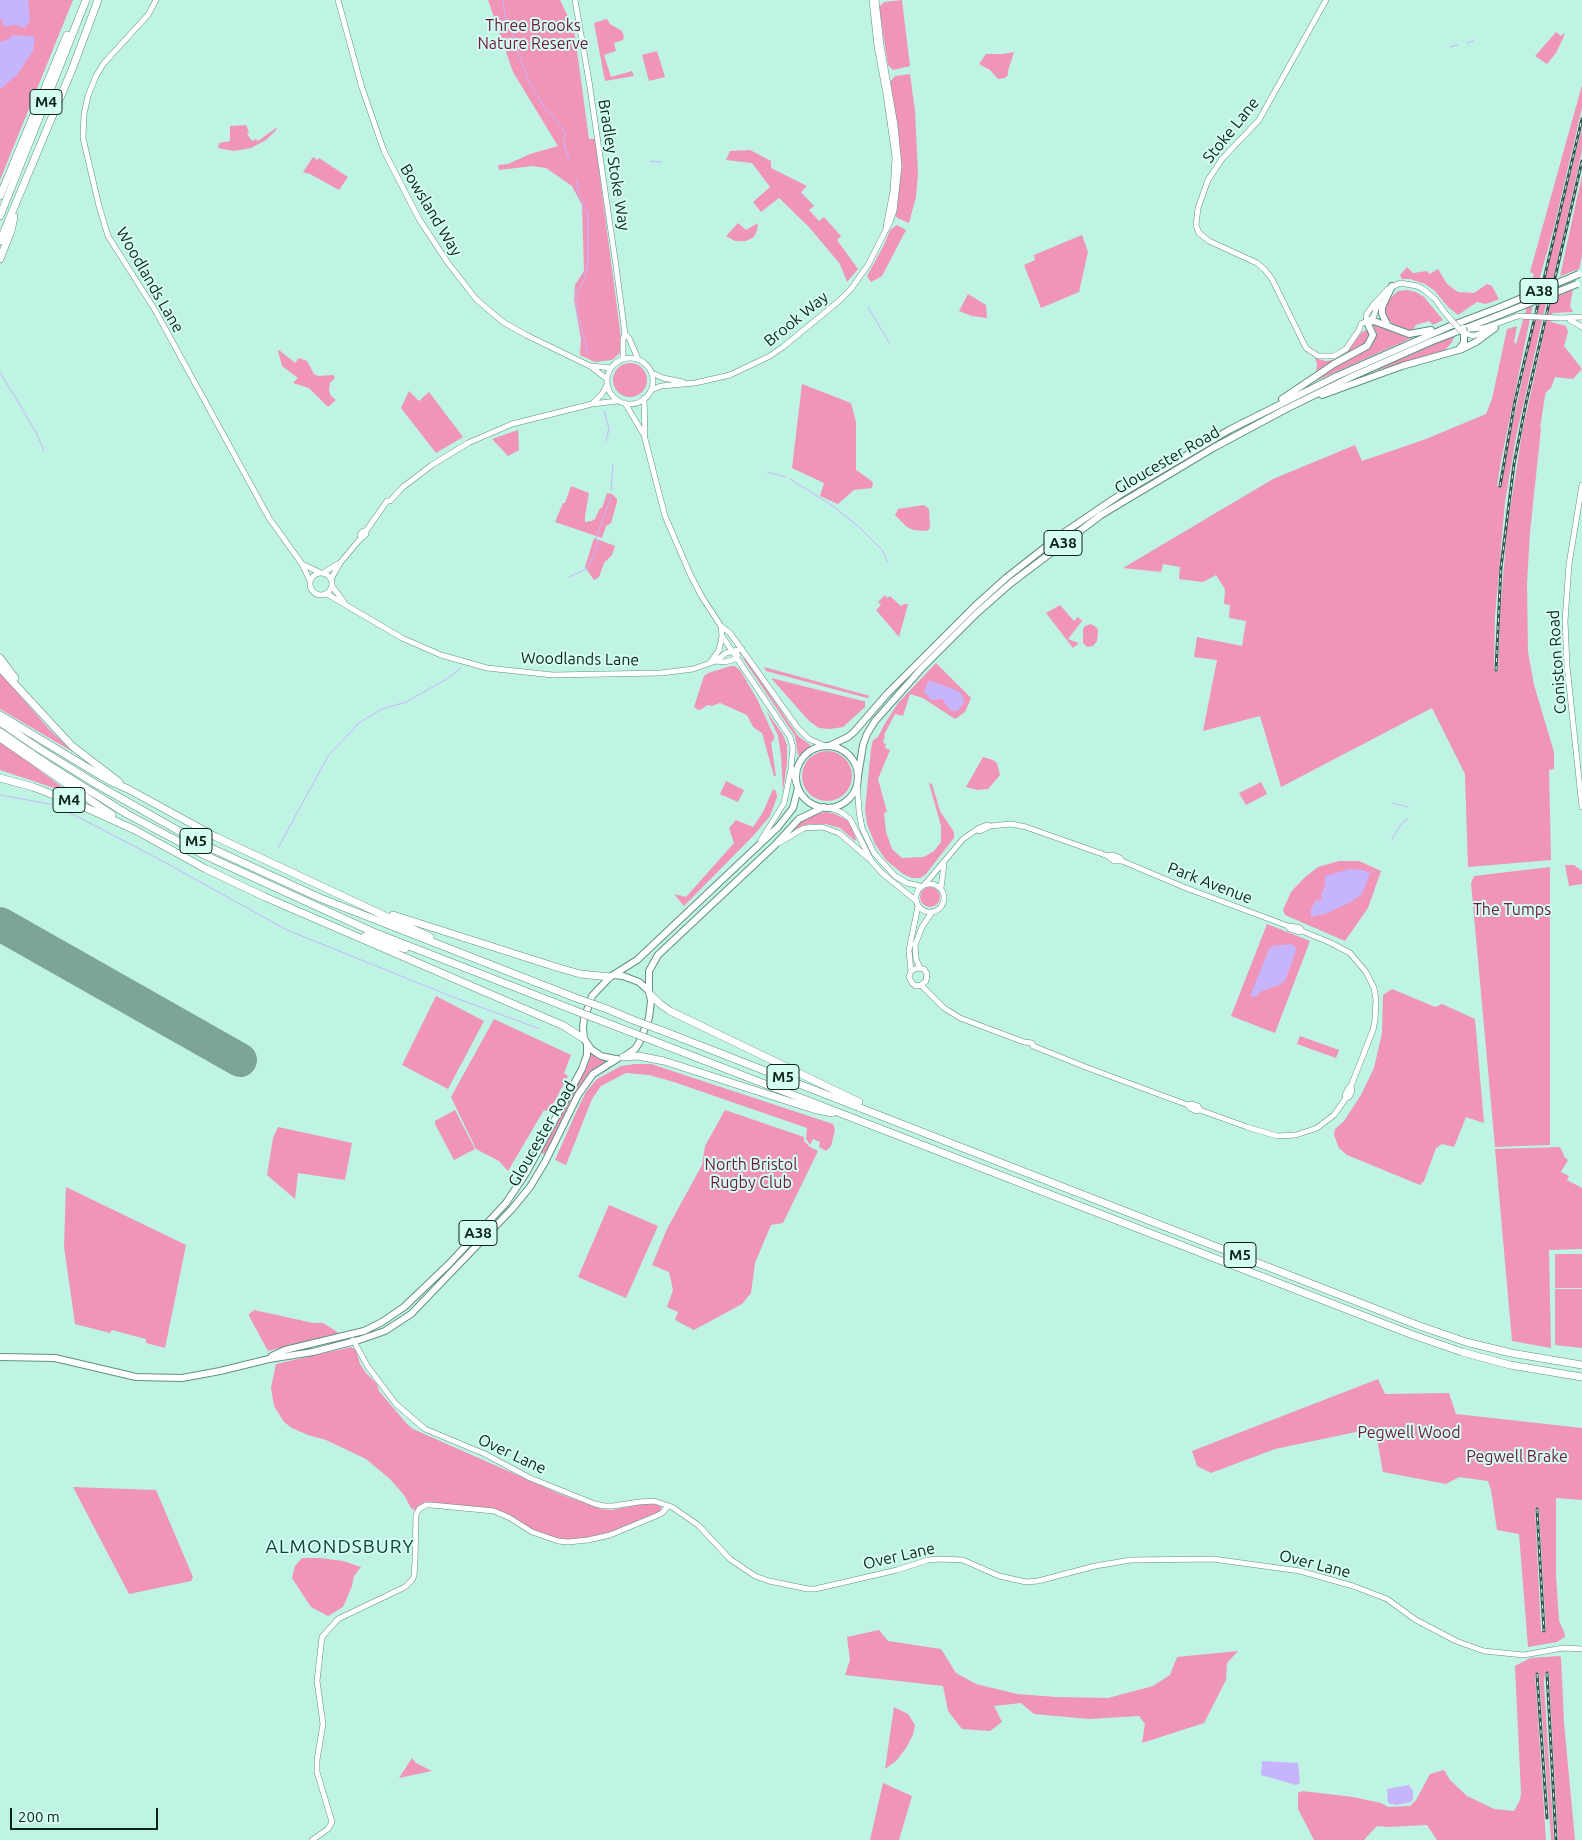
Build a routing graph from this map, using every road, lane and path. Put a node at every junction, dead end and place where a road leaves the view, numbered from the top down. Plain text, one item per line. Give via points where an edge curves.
1 (84, 0) edge
2 (98, 0) edge
3 (156, 0) edge
4 (338, 0) edge
5 (575, 0) edge
6 (874, 0) edge
7 (1326, 0) edge
8 (0, 196) edge
9 (18, 200) junction
10 (0, 215) edge
11 (0, 241) edge
12 (0, 259) edge
13 (1580, 274) edge
14 (1579, 283) edge
15 (1392, 286) junction
16 (1582, 317) edge
17 (1564, 318) junction
18 (1367, 322) junction
19 (1502, 322) junction
20 (1388, 327) junction
21 (1448, 327) junction
22 (1582, 327) edge
23 (1495, 328) junction
24 (1463, 330) junction
25 (625, 334) junction
26 (1458, 350) junction
27 (623, 359) junction
28 (638, 359) junction
29 (590, 366) junction
30 (611, 368) junction
31 (652, 373) junction
32 (607, 382) junction
33 (689, 383) junction
34 (651, 390) junction
35 (644, 398) junction
36 (617, 401) junction
37 (592, 404) junction
38 (625, 404) junction
39 (1284, 410) junction
40 (1258, 415) junction
41 (644, 436) junction
42 (1582, 485) edge
43 (340, 563) junction
44 (302, 564) junction
45 (322, 573) junction
46 (331, 579) junction
47 (310, 580) junction
48 (332, 586) junction
49 (327, 594) junction
50 (345, 603) junction
51 (721, 626) junction
52 (722, 636) junction
53 (742, 649) junction
54 (732, 651) junction
55 (737, 657) junction
56 (0, 658) edge
57 (716, 661) junction
58 (710, 663) junction
59 (0, 668) edge
60 (42, 714) junction
61 (0, 715) edge
62 (0, 722) edge
63 (0, 732) edge
64 (0, 738) edge
65 (827, 746) junction
66 (791, 766) junction
67 (0, 778) edge
68 (858, 779) junction
69 (797, 785) junction
70 (128, 788) junction
71 (826, 807) junction
72 (1582, 807) edge
73 (135, 830) junction
74 (760, 843) junction
75 (774, 846) junction
76 (872, 862) junction
77 (944, 863) junction
78 (922, 885) junction
79 (941, 888) junction
80 (915, 900) junction
81 (367, 906) junction
82 (918, 906) junction
83 (932, 912) junction
84 (330, 926) junction
85 (457, 950) junction
86 (453, 964) junction
87 (920, 968) junction
88 (911, 971) junction
89 (612, 976) junction
90 (926, 981) junction
91 (921, 986) junction
92 (649, 993) junction
93 (930, 994) junction
94 (585, 1042) junction
95 (620, 1058) junction
96 (854, 1118) junction
97 (904, 1124) junction
98 (355, 1333) junction
99 (356, 1341) junction
100 (0, 1357) edge
101 (269, 1358) junction
102 (1582, 1365) edge
103 (1582, 1377) edge
104 (668, 1506) junction
105 (1582, 1650) edge
106 (312, 1840) edge

1 - 8 highway, M4
1 - 10 highway, M4
2 - 9 highway, M4
3 - 44 street, Woodlands Lane via 148,15 104,63 88,96 83,138 99,206 108,236 155,310 269,518
4 - 29 street, Bowsland Way via 362,88 384,151 438,250 476,299 503,322
5 - 25 street, Bradley Stoke Way
6 - 33 street, Brook Way via 879,46 892,100 899,166 890,222 868,266 851,289 783,347 736,373
7 - 18 street, Stoke Lane via 1259,120 1222,159 1208,180 1196,225 1209,242 1257,263 1265,270 1300,338 1318,356 1340,353
9 - 11 highway, M4
9 - 12 highway
13 - 21 main road, Gloucester Road / A38, bridge
14 - 39 main road, Gloucester Road / A38, bridge via 1430,342
15 - 18 street, Stoke Lane via 1366,315
15 - 20 main road via 1382,307
15 - 24 street, bridge via 1404,283 1417,286 1435,299
16 - 17 street
17 - 19 street, bridge via 1518,316
17 - 22 street
18 - 20 main road via 1374,321
18 - 40 main road via 1373,335 1367,346
19 - 23 street
19 - 24 street
20 - 21 main road via 1409,334
21 - 40 main road, Gloucester Road / A38
23 - 24 street via 1477,335
23 - 26 main road
24 - 26 main road via 1464,342
25 - 27 street, Bradley Stoke Way
25 - 28 street, Bradley Stoke Way
26 - 39 main road via 1397,368
27 - 28 street
27 - 30 street
28 - 31 street
29 - 30 street, Bowsland Way
29 - 32 street, Bowsland Way
30 - 32 street
31 - 33 street, Brook Way
31 - 34 street
32 - 36 street
32 - 37 street via 602,394
33 - 34 street, Brook Way
34 - 35 street
35 - 38 street
35 - 41 street
36 - 37 street
36 - 38 street
37 - 43 street via 512,424 468,442 432,465 387,501
38 - 41 street
39 - 68 main road, Gloucester Road / A38 via 1101,515 1011,583 922,668 875,721 864,740
40 - 65 main road, Gloucester Road / A38 via 1121,494 1020,566 909,672 848,738
41 - 51 street via 672,532 690,574
42 - 72 street, Coniston Road via 1569,564 1565,621
43 - 45 street
43 - 46 street
44 - 45 street, Woodlands Lane
44 - 47 street, Woodlands Lane
45 - 46 street
45 - 47 street
46 - 48 street
47 - 49 street via 314,594
48 - 49 street
48 - 50 street, Woodlands Lane
49 - 50 street, Woodlands Lane
50 - 58 street, Woodlands Lane via 402,638 441,655 487,668 564,675 661,673
51 - 52 street
51 - 53 street
52 - 54 street
52 - 58 street via 719,650
53 - 54 street, Woodlands Lane
53 - 55 street
53 - 65 street via 802,734
54 - 55 street
54 - 57 street, Woodlands Lane
55 - 57 street, Woodlands Lane via 725,662
55 - 66 street via 790,737 793,748
56 - 60 highway, M5
57 - 58 street, Woodlands Lane
59 - 60 highway, M5
60 - 70 highway, M5 via 72,746
61 - 70 highway, M5 via 108,780
62 - 85 highway, M5 via 96,784 202,844 320,898
63 - 86 highway, M5 via 127,814 200,853
64 - 73 highway, M5
65 - 68 main road via 838,748 850,756 857,768
65 - 69 main road via 814,748 805,755 798,766
66 - 69 street
66 - 74 street via 784,802
67 - 73 highway, M4 via 80,805
68 - 71 main road via 848,798 839,805
68 - 78 street via 861,823 874,853 895,876 907,883
69 - 71 main road via 805,799
69 - 74 main road via 796,802 790,814
70 - 81 highway, M5 via 216,837
71 - 75 main road via 799,819
71 - 76 street via 850,819
73 - 84 highway, M5 via 206,869
74 - 89 main road via 644,954
75 - 76 street via 804,828 822,827 839,833
75 - 92 main road via 658,955 649,970
76 - 80 street
77 - 78 street, Park Avenue
77 - 79 street
77 - 93 street, Park Avenue via 964,839 979,828 988,824 1026,826 1331,942 1350,953 1366,972 1374,988 1375,1020 1350,1094 1334,1115 1317,1128 1296,1135 1278,1136 1030,1047 960,1018
78 - 79 street via 930,883
78 - 80 street
79 - 83 street via 944,901
80 - 82 street
81 - 85 highway, M5
81 - 89 highway, M5 via 580,974
82 - 83 street
82 - 88 street via 909,950
83 - 87 street via 916,945
84 - 86 highway, M5
84 - 94 highway, M5 via 564,1026
85 - 97 highway, M5, bridge
86 - 96 highway, M5, bridge
87 - 88 street
87 - 90 street via 927,974
88 - 91 street via 912,983
89 - 92 main road via 634,979
89 - 94 main road via 592,996 584,1019
90 - 91 street
90 - 93 street
91 - 93 street, Park Avenue
92 - 95 main road via 651,1011 639,1043 632,1052
92 - 97 highway, M5 via 670,1011
94 - 95 main road via 601,1056
94 - 98 main road, Gloucester Road / A38 via 582,1068 526,1173 506,1203 404,1307 382,1322
95 - 96 highway, M5 via 652,1058 813,1109
95 - 99 main road, Gloucester Road / A38 via 593,1074 578,1095 535,1179 506,1216 410,1314 385,1331
96 - 103 highway, M5 via 1413,1336 1510,1365
97 - 102 highway, M5 via 1417,1325 1511,1354
98 - 99 street, Over Lane
98 - 101 main road, Gloucester Road / A38 via 285,1350
99 - 101 main road, Gloucester Road / A38 via 313,1352
99 - 104 street, Over Lane via 363,1359 396,1404 425,1429 595,1504 613,1506 654,1501
100 - 101 main road, Gloucester Road / A38 via 55,1358 136,1377 170,1379 206,1374
104 - 105 street, Over Lane via 698,1525 730,1559 755,1576 808,1589 940,1559 964,1560 1000,1576 1026,1582 1131,1560 1213,1559 1300,1570 1345,1584 1387,1599 1416,1620 1456,1641 1484,1651 1524,1655 1563,1648
104 - 106 street via 662,1513 610,1535 568,1542 532,1532 494,1511 426,1505 419,1509 412,1580 338,1619 322,1637 317,1681 323,1724 317,1772 332,1822 328,1829

